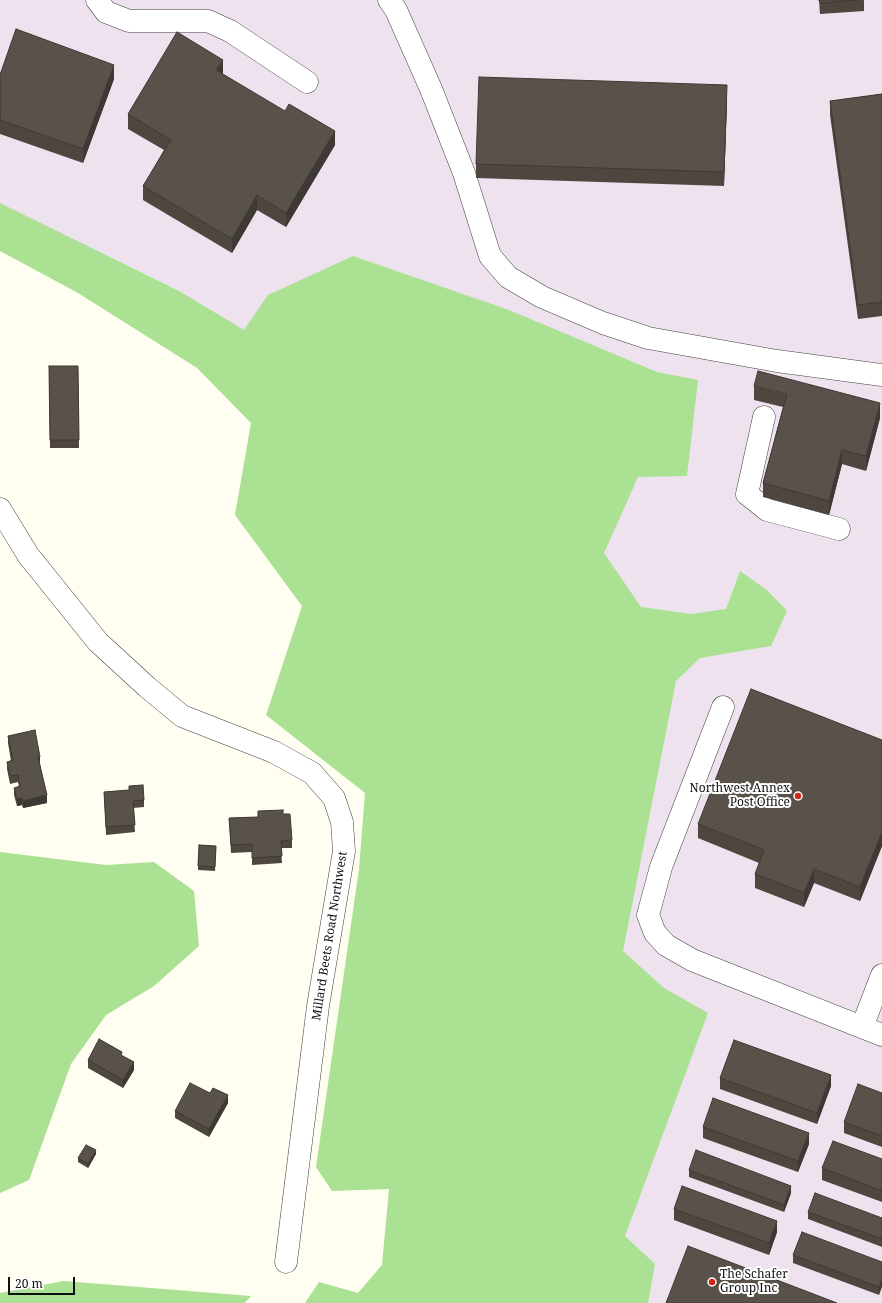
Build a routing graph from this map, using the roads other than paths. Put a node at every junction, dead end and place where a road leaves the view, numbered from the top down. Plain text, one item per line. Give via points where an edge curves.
1 (97, 0) edge
2 (389, 0) edge
3 (307, 82) dead end
4 (882, 376) edge
5 (764, 417) dead end
6 (0, 509) edge
7 (839, 529) dead end
8 (723, 707) dead end
9 (882, 975) edge
10 (872, 1031) edge
11 (286, 1262) dead end

1 - 3 street via 106,12 129,21 208,21 230,31
2 - 4 street via 396,10 431,89 464,174 490,256 508,277 542,297 648,338 777,361
5 - 7 street via 747,494 767,510
6 - 11 street, Millard Beets Road Northwest via 28,555 98,642 147,687 182,716 274,752 312,773 334,798 342,822 344,851 318,1006
8 - 10 street via 661,866 648,915 655,933 666,945 692,960
9 - 10 street

